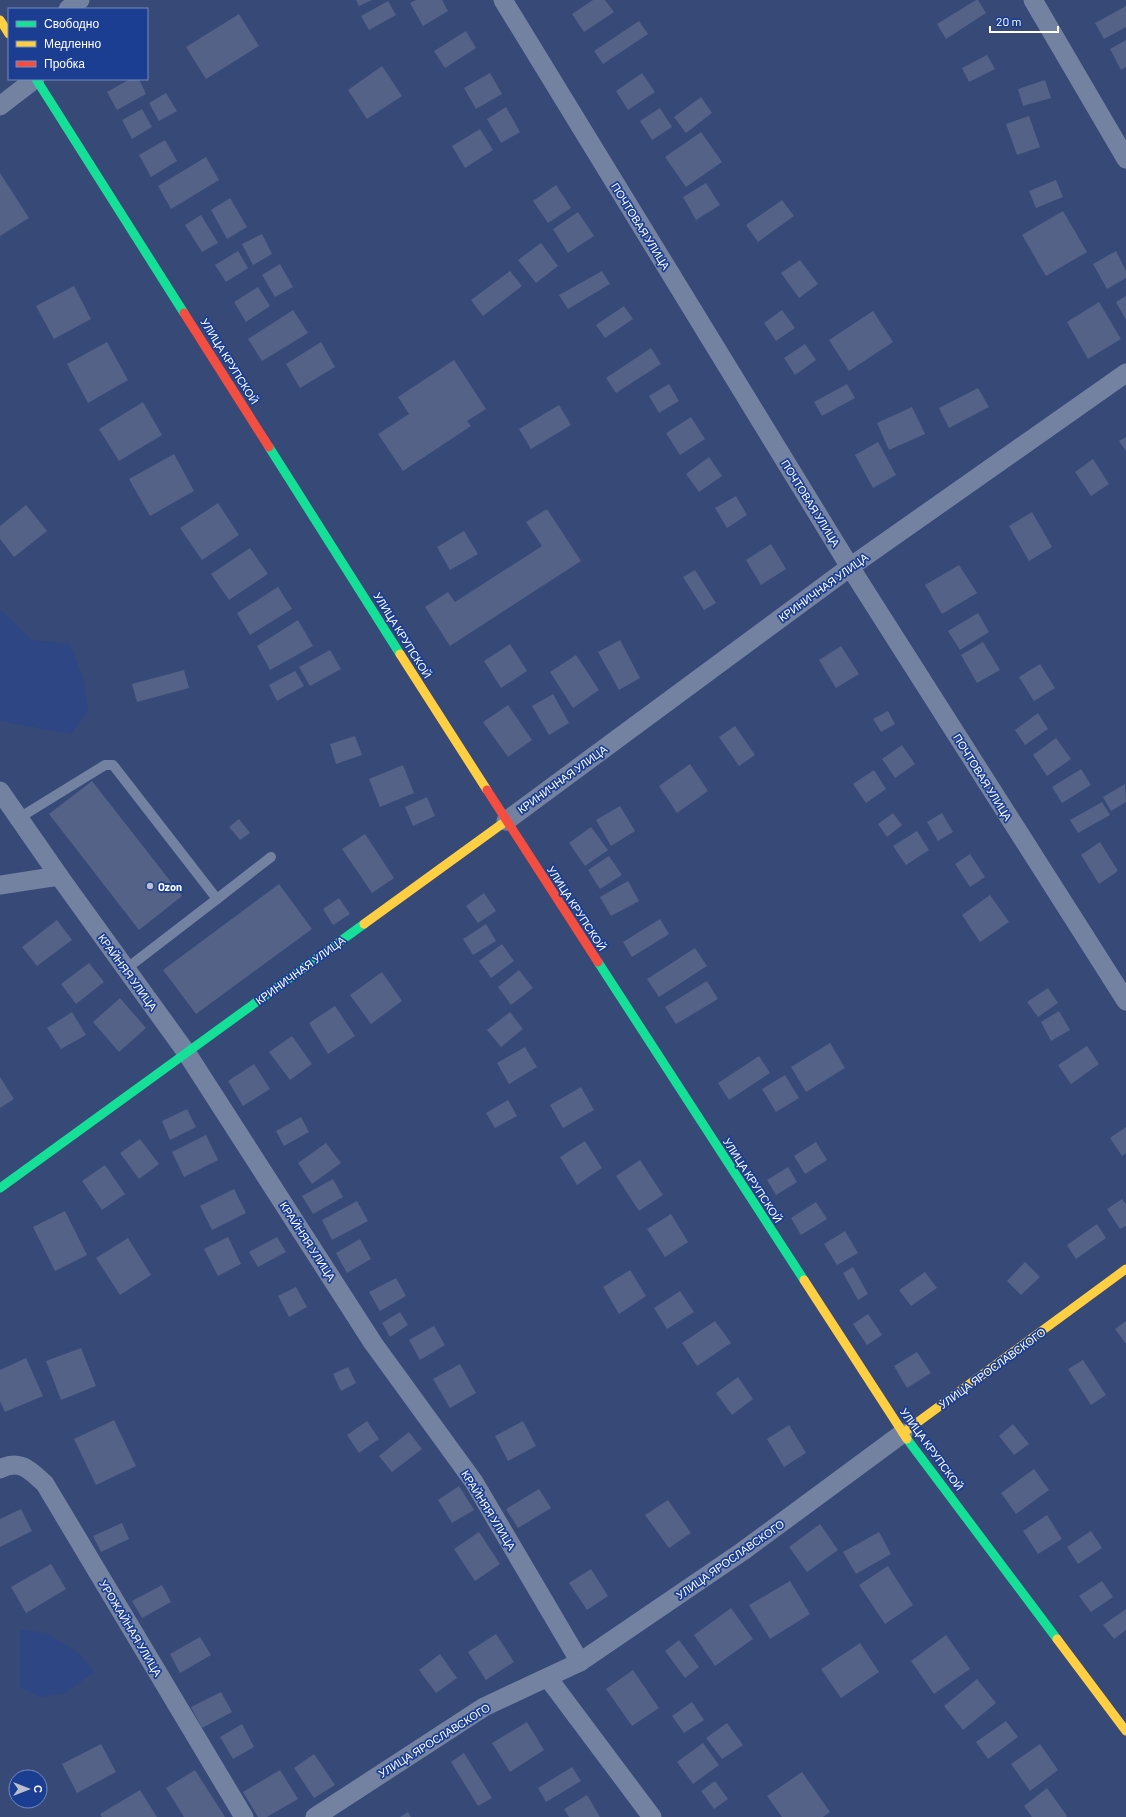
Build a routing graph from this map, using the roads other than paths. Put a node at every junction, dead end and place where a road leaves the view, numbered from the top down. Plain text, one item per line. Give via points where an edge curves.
1 (80, 0) edge
2 (503, 0) edge
3 (1033, 0) edge
4 (69, 8) edge
5 (0, 20) edge
6 (8, 32) edge
7 (35, 80) edge
8 (37, 80) edge
9 (0, 106) edge
10 (1126, 159) edge
11 (1126, 373) edge
12 (850, 567) junction
13 (0, 791) edge
14 (19, 818) junction
15 (506, 821) junction
16 (271, 857) dead end
17 (59, 876) junction
18 (0, 885) edge
19 (217, 899) junction
20 (126, 969) junction
21 (1126, 1001) edge
22 (186, 1052) junction
23 (0, 1188) edge
24 (1126, 1269) edge
25 (903, 1433) junction
26 (0, 1468) edge
27 (580, 1662) junction
28 (548, 1678) junction
29 (1126, 1731) edge
30 (244, 1817) edge
31 (315, 1817) edge
32 (652, 1817) edge

1 - 4 street
2 - 12 street, ПОЧТОВАЯ УЛИЦА
3 - 10 street
5 - 6 street
7 - 9 street
8 - 15 street, УЛИЦА КРУПСКОЙ
11 - 12 street, КРИНИЧНАЯ УЛИЦА
12 - 15 street, КРИНИЧНАЯ УЛИЦА
12 - 21 street, ПОЧТОВАЯ УЛИЦА
13 - 14 street, КРАЙНЯЯ УЛИЦА
14 - 17 street, КРАЙНЯЯ УЛИЦА
14 - 19 lane via 105,766 113,765
15 - 22 street, КРИНИЧНАЯ УЛИЦА
15 - 25 street, УЛИЦА КРУПСКОЙ
16 - 19 lane
17 - 18 street
17 - 20 street, КРАЙНЯЯ УЛИЦА
19 - 20 lane
20 - 22 street, КРАЙНЯЯ УЛИЦА
22 - 23 street, КРИНИЧНАЯ УЛИЦА
22 - 27 street, КРАЙНЯЯ УЛИЦА via 373,1343 474,1482
24 - 25 street, УЛИЦА ЯРОСЛАВСКОГО
25 - 27 street, УЛИЦА ЯРОСЛАВСКОГО via 743,1551
25 - 29 street, УЛИЦА КРУПСКОЙ
26 - 30 street, УРОЖАЙНАЯ УЛИЦА via 6,1465 26,1466 45,1484
27 - 28 street, УЛИЦА ЯРОСЛАВСКОГО
28 - 31 street, УЛИЦА ЯРОСЛАВСКОГО via 484,1707
28 - 32 street

